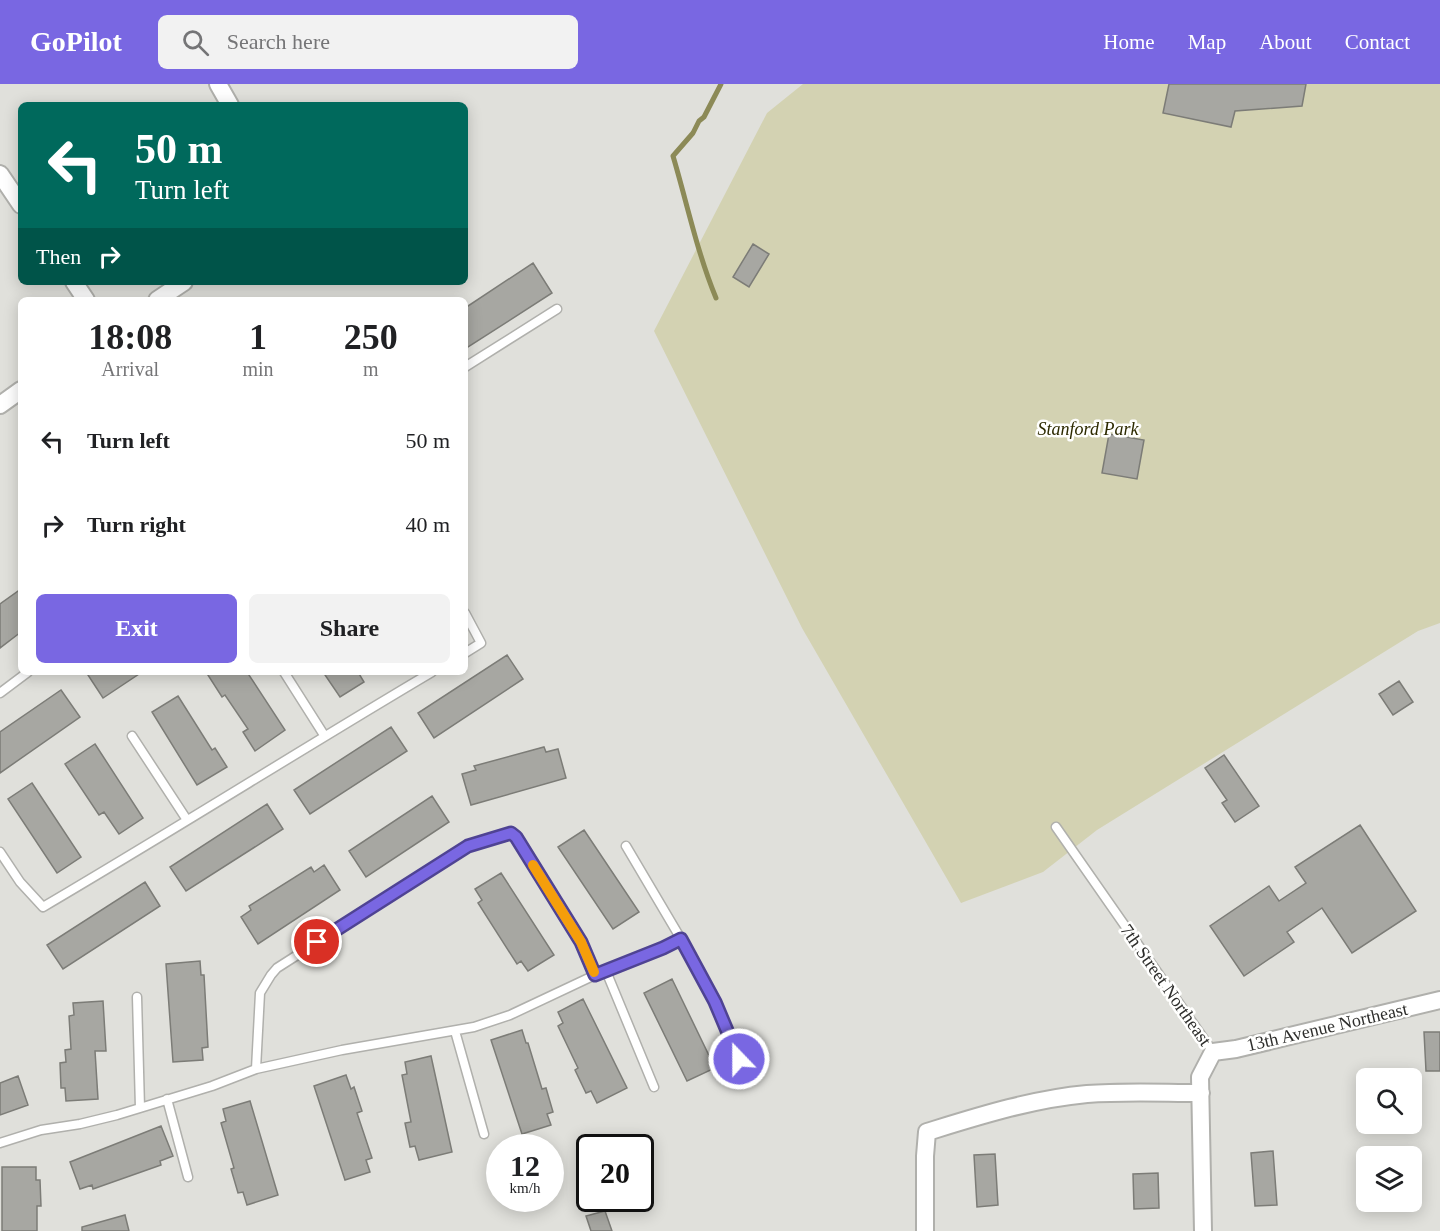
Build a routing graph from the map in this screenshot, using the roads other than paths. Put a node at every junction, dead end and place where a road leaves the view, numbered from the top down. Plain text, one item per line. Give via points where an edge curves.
1 (218, 84) edge
2 (228, 102) edge
3 (0, 174) edge
4 (18, 201) edge
5 (180, 285) edge
6 (162, 297) edge
7 (557, 309) dead end
8 (468, 365) edge
9 (18, 392) edge
10 (0, 405) edge
11 (468, 619) edge
12 (468, 651) edge
13 (24, 675) edge
14 (286, 675) edge
15 (427, 675) edge
16 (0, 693) edge
17 (324, 735) junction
18 (132, 736) dead end
19 (187, 820) junction
20 (1056, 827) dead end
21 (626, 846) dead end
22 (0, 852) edge
23 (681, 939) junction
24 (606, 971) junction
25 (595, 975) junction
26 (137, 997) dead end
27 (1440, 1000) edge
28 (454, 1031) junction
29 (1214, 1052) junction
30 (739, 1059) dead end
31 (256, 1069) junction
32 (654, 1088) dead end
33 (1201, 1093) junction
34 (167, 1099) junction
35 (140, 1108) junction
36 (484, 1134) dead end
37 (0, 1143) edge
38 (188, 1177) dead end
39 (925, 1231) edge
40 (1203, 1231) edge

1 - 2 street
3 - 4 street
5 - 6 street
7 - 8 lane
9 - 10 street
11 - 12 lane via 481,643
13 - 16 lane
14 - 17 lane
15 - 17 lane
17 - 19 lane
18 - 19 lane
19 - 22 lane via 43,907
20 - 29 lane, 7th Street Northeast
21 - 23 lane
23 - 24 lane
23 - 30 lane via 715,1002
24 - 25 lane
24 - 32 lane
25 - 28 lane via 510,1015
25 - 31 lane via 581,942 528,856 516,837 506,834 468,846 277,968 260,993
26 - 35 lane
27 - 29 street, 13th Avenue Northeast
28 - 31 lane
28 - 36 lane
29 - 33 street, 7th Street Northeast via 1200,1077
31 - 34 lane
33 - 39 street via 1054,1098 927,1132
33 - 40 street, 7th Street Northeast
34 - 35 lane
34 - 38 lane
35 - 37 lane

